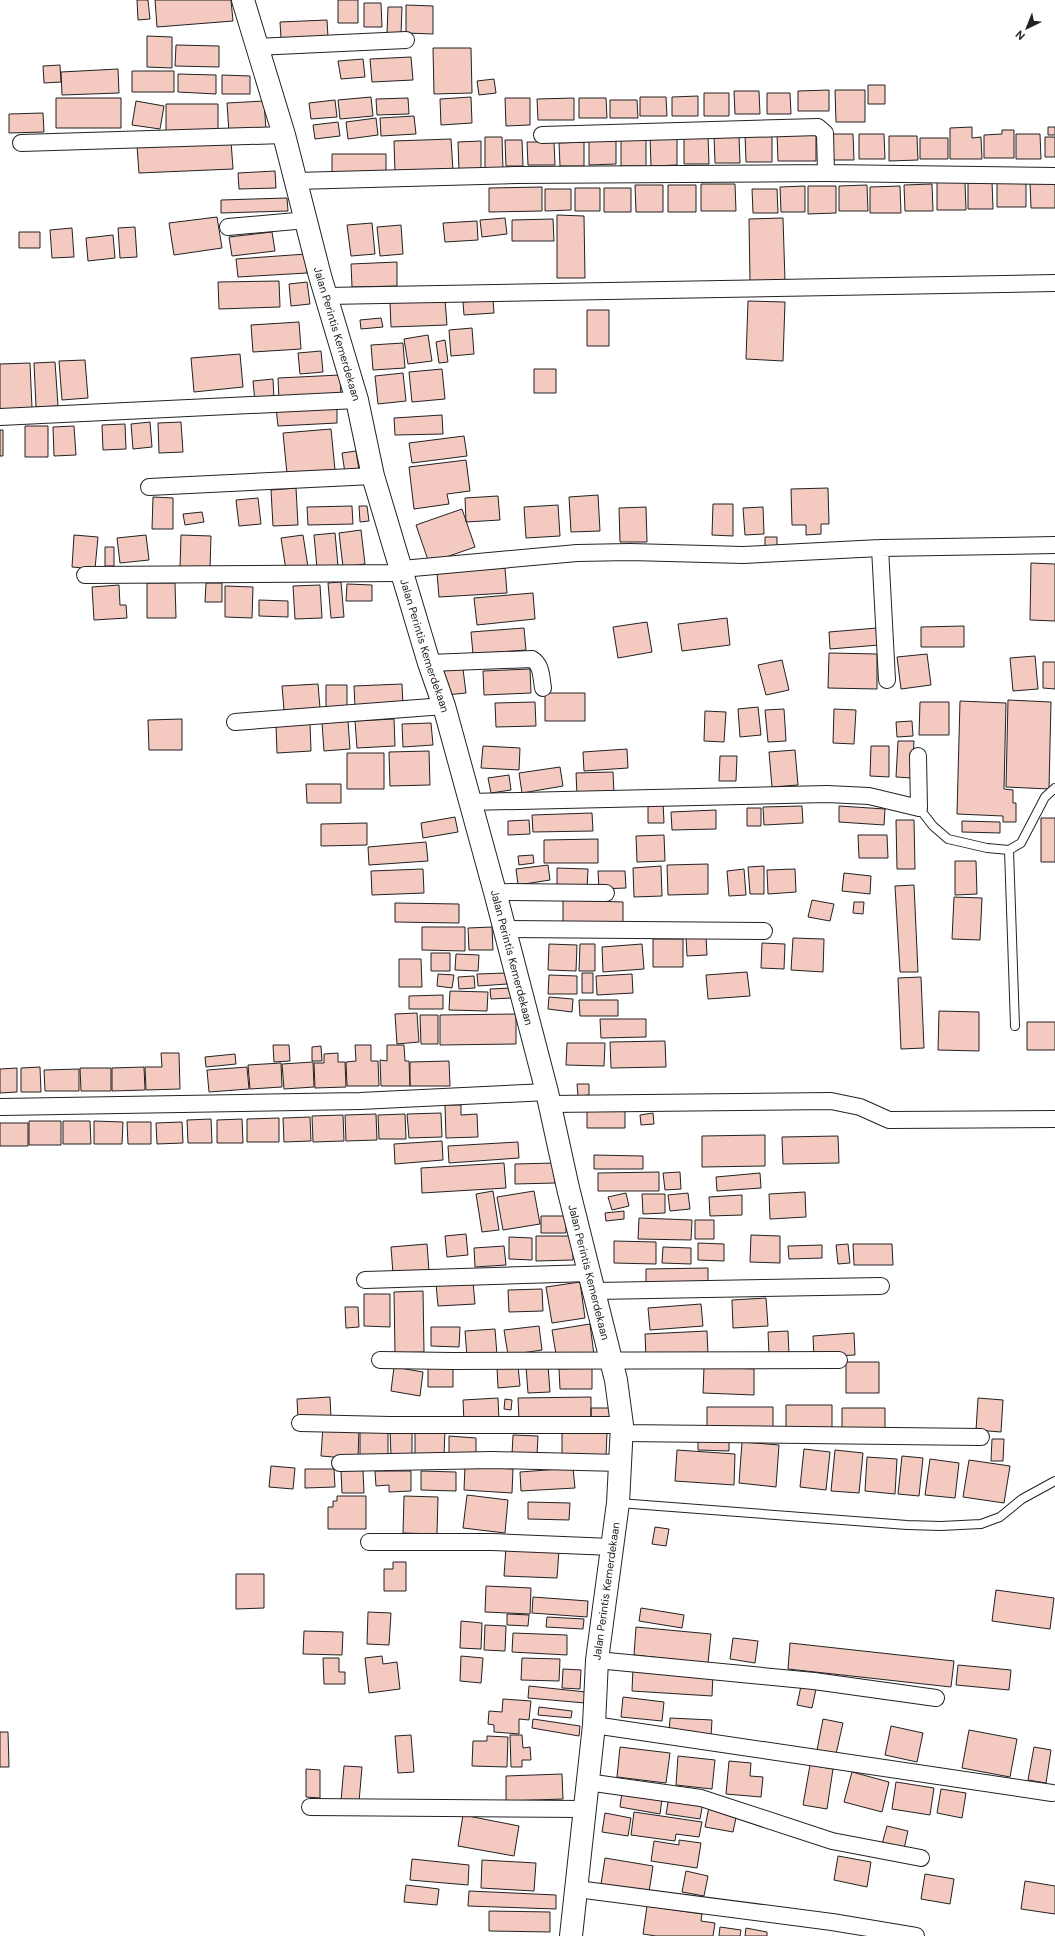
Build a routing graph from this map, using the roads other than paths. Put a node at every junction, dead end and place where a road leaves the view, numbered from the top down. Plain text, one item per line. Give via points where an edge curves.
1 (243, 0) edge
2 (406, 40) dead end
3 (256, 48) junction
4 (284, 135) junction
5 (542, 135) dead end
6 (21, 143) dead end
7 (826, 173) junction
8 (1055, 176) edge
9 (295, 181) junction
10 (307, 220) junction
11 (228, 227) dead end
12 (1055, 283) edge
13 (326, 296) junction
14 (357, 400) junction
15 (0, 418) edge
16 (374, 476) junction
17 (149, 487) dead end
18 (1055, 546) edge
19 (880, 548) junction
20 (402, 571) junction
21 (85, 575) dead end
22 (429, 663) junction
23 (887, 680) dead end
24 (543, 688) dead end
25 (444, 706) junction
26 (235, 722) dead end
27 (918, 756) dead end
28 (1055, 788) edge
29 (469, 802) junction
30 (919, 808) junction
31 (1009, 850) junction
32 (494, 892) junction
33 (606, 893) dead end
34 (503, 929) junction
35 (764, 931) dead end
36 (1015, 1026) dead end
37 (548, 1098) junction
38 (0, 1107) edge
39 (1055, 1119) edge
40 (365, 1280) dead end
41 (593, 1282) junction
42 (881, 1286) dead end
43 (380, 1360) dead end
44 (839, 1360) dead end
45 (612, 1361) junction
46 (300, 1423) dead end
47 (622, 1429) junction
48 (981, 1437) dead end
49 (621, 1463) junction
50 (340, 1464) dead end
51 (1055, 1481) edge
52 (618, 1503) junction
53 (369, 1542) dead end
54 (612, 1547) junction
55 (597, 1660) junction
56 (936, 1698) dead end
57 (594, 1725) junction
58 (587, 1782) junction
59 (1052, 1793) dead end
60 (310, 1807) dead end
61 (585, 1810) junction
62 (921, 1858) dead end
63 (577, 1889) junction
64 (571, 1936) edge
65 (916, 1936) edge

1 - 3 street, Jalan Perintis Kemerdekaan
2 - 3 street
3 - 4 street, Jalan Perintis Kemerdekaan
4 - 6 street
4 - 9 street, Jalan Perintis Kemerdekaan
5 - 7 street via 818,127 825,133
7 - 8 street
7 - 9 street via 516,175
9 - 10 street, Jalan Perintis Kemerdekaan
10 - 11 street
10 - 13 street, Jalan Perintis Kemerdekaan
12 - 13 street
13 - 14 street, Jalan Perintis Kemerdekaan
14 - 15 street
14 - 16 street, Jalan Perintis Kemerdekaan
16 - 17 street
16 - 20 street, Jalan Perintis Kemerdekaan
18 - 19 street
19 - 20 street via 743,555 576,553
19 - 23 street
20 - 21 street
20 - 22 street, Jalan Perintis Kemerdekaan
22 - 24 street via 532,659 540,667
22 - 25 street, Jalan Perintis Kemerdekaan
25 - 26 street
25 - 29 street, Jalan Perintis Kemerdekaan
27 - 30 street
28 - 31 lane via 1045,798 1021,843
29 - 30 street via 828,794 869,796
29 - 32 street, Jalan Perintis Kemerdekaan
30 - 31 lane via 933,826 948,839
31 - 36 lane
32 - 33 street
32 - 34 street, Jalan Perintis Kemerdekaan
34 - 35 street
34 - 37 street, Jalan Perintis Kemerdekaan
37 - 38 street
37 - 39 street via 831,1101 860,1107 889,1120
37 - 41 street, Jalan Perintis Kemerdekaan
40 - 41 street
41 - 42 street
41 - 45 street, Jalan Perintis Kemerdekaan
43 - 45 street
44 - 45 street
45 - 47 street, Jalan Perintis Kemerdekaan
46 - 47 street
47 - 48 street
47 - 49 street, Jalan Perintis Kemerdekaan
49 - 50 street via 492,1460
49 - 52 street, Jalan Perintis Kemerdekaan
51 - 52 lane via 1022,1499 1000,1517 981,1524 907,1525
52 - 54 street, Jalan Perintis Kemerdekaan
53 - 54 street via 492,1542
54 - 55 street, Jalan Perintis Kemerdekaan
55 - 56 street via 814,1681
55 - 57 street, Jalan Perintis Kemerdekaan
57 - 58 street, Jalan Perintis Kemerdekaan
57 - 59 street
58 - 61 street, Jalan Perintis Kemerdekaan
58 - 62 street via 702,1798 832,1841
60 - 61 street
61 - 63 street, Jalan Perintis Kemerdekaan
63 - 64 street, Jalan Perintis Kemerdekaan
63 - 65 street via 832,1922

